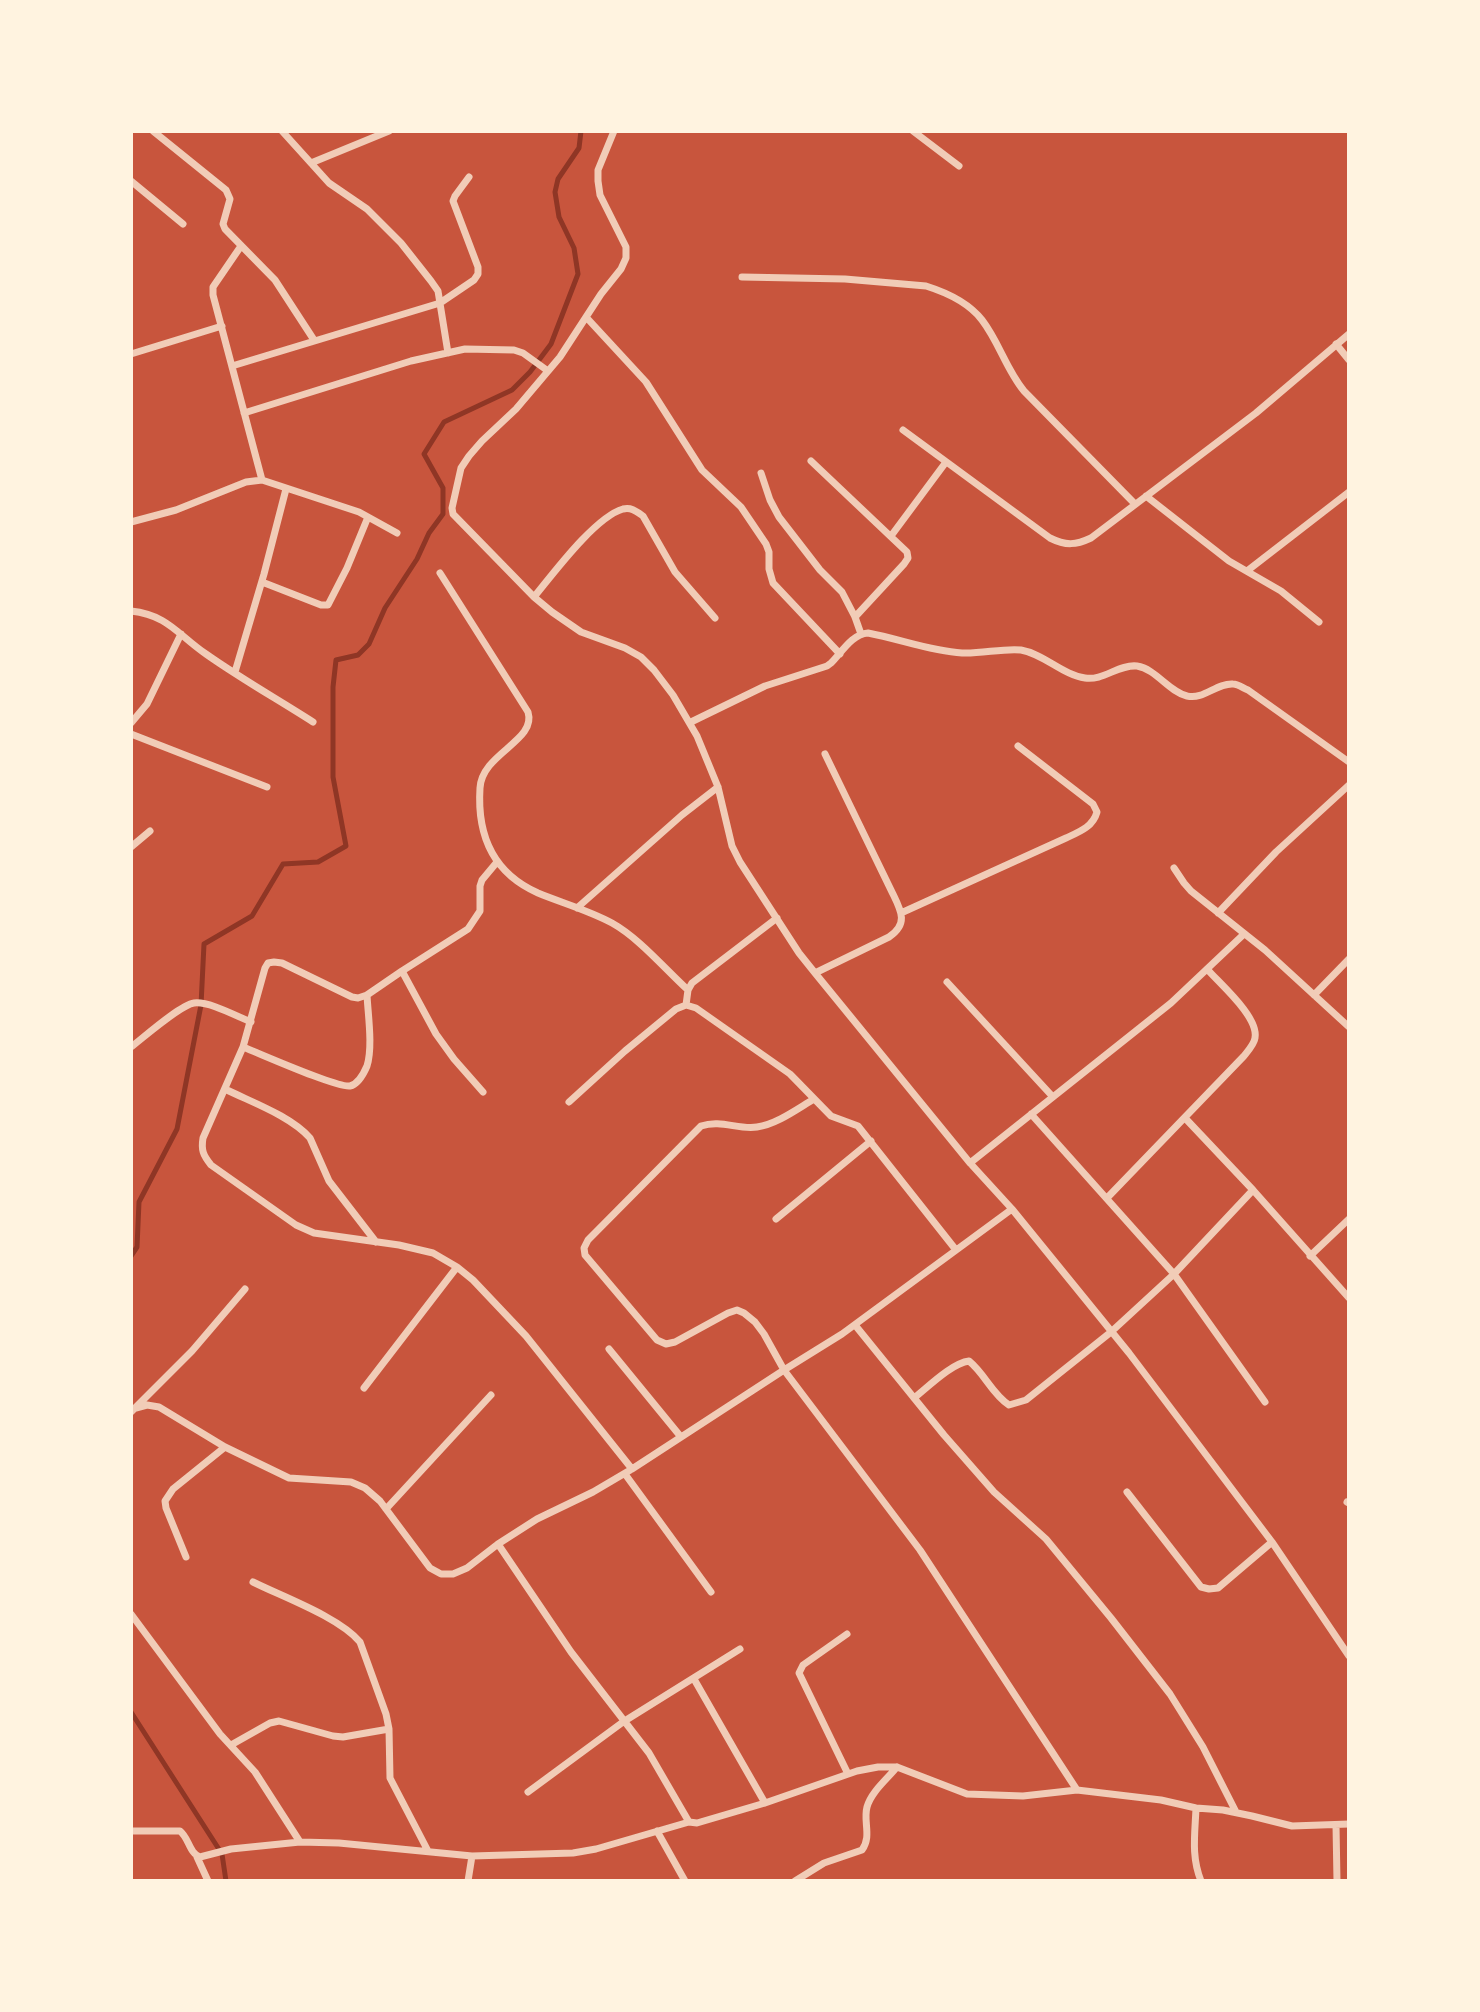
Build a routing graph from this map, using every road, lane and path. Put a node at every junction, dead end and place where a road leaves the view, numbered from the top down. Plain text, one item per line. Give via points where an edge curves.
1 (153, 131) edge
2 (282, 131) edge
3 (389, 131) edge
4 (614, 131) edge
5 (913, 131) edge
6 (311, 163) junction
7 (959, 166) dead end
8 (470, 177) dead end
9 (131, 181) edge
10 (183, 224) dead end
11 (241, 246) junction
12 (743, 277) dead end
13 (440, 303) junction
14 (586, 317) junction
15 (222, 326) junction
16 (1349, 334) edge
17 (314, 340) junction
18 (1336, 344) junction
19 (448, 353) junction
20 (131, 354) edge
21 (1349, 360) edge
22 (232, 366) junction
23 (545, 368) junction
24 (244, 413) junction
25 (903, 430) dead end
26 (811, 461) dead end
27 (946, 462) junction
28 (761, 473) dead end
29 (262, 480) junction
30 (286, 489) junction
31 (1349, 492) edge
32 (1146, 496) junction
33 (1135, 504) junction
34 (368, 517) junction
35 (131, 522) edge
36 (397, 533) dead end
37 (891, 536) junction
38 (1247, 572) junction
39 (440, 573) dead end
40 (262, 582) junction
41 (534, 597) junction
42 (131, 611) edge
43 (855, 617) junction
44 (715, 618) dead end
45 (1319, 622) dead end
46 (181, 634) junction
47 (860, 634) junction
48 (840, 654) junction
49 (235, 672) junction
50 (313, 722) dead end
51 (691, 722) junction
52 (131, 723) edge
53 (131, 734) edge
54 (1018, 746) dead end
55 (825, 754) dead end
56 (1349, 762) edge
57 (1349, 785) edge
58 (267, 787) dead end
59 (718, 787) junction
60 (150, 831) dead end
61 (131, 847) edge
62 (497, 862) junction
63 (1174, 868) dead end
64 (578, 908) junction
65 (901, 913) junction
66 (1218, 913) junction
67 (777, 918) junction
68 (1244, 934) junction
69 (1349, 959) edge
70 (1207, 969) junction
71 (402, 971) junction
72 (815, 973) junction
73 (947, 982) dead end
74 (688, 990) junction
75 (367, 995) junction
76 (1314, 995) junction
77 (686, 1005) junction
78 (251, 1022) junction
79 (1349, 1027) edge
80 (131, 1047) edge
81 (243, 1047) junction
82 (225, 1089) junction
83 (483, 1092) dead end
84 (1053, 1097) junction
85 (814, 1099) junction
86 (569, 1102) dead end
87 (1031, 1114) junction
88 (1185, 1118) junction
89 (871, 1141) junction
90 (970, 1163) junction
91 (1253, 1190) junction
92 (1107, 1198) junction
93 (1012, 1209) junction
94 (776, 1219) dead end
95 (1349, 1219) edge
96 (376, 1242) junction
97 (956, 1251) junction
98 (1310, 1256) junction
99 (457, 1267) junction
100 (1174, 1274) junction
101 (245, 1289) dead end
102 (1349, 1298) edge
103 (855, 1325) junction
104 (1111, 1332) junction
105 (609, 1349) dead end
106 (784, 1370) junction
107 (364, 1388) dead end
108 (491, 1395) dead end
109 (914, 1398) junction
110 (1265, 1402) dead end
111 (133, 1410) edge
112 (681, 1437) junction
113 (225, 1447) junction
114 (632, 1469) junction
115 (625, 1474) junction
116 (1126, 1492) dead end
117 (386, 1509) junction
118 (1272, 1542) junction
119 (498, 1544) junction
120 (186, 1557) dead end
121 (253, 1582) dead end
122 (710, 1592) dead end
123 (131, 1614) edge
124 (847, 1634) dead end
125 (740, 1648) dead end
126 (1349, 1656) edge
127 (694, 1679) junction
128 (623, 1722) junction
129 (389, 1729) junction
130 (231, 1745) junction
131 (897, 1767) junction
132 (848, 1774) junction
133 (1077, 1790) junction
134 (528, 1792) dead end
135 (765, 1803) junction
136 (1196, 1808) junction
137 (1236, 1812) junction
138 (689, 1822) junction
139 (1349, 1824) edge
140 (1336, 1825) junction
141 (131, 1831) edge
142 (657, 1831) junction
143 (300, 1842) junction
144 (428, 1851) junction
145 (472, 1856) junction
146 (197, 1857) junction
147 (208, 1881) edge
148 (468, 1881) edge
149 (685, 1881) edge
150 (795, 1881) edge
151 (1201, 1881) edge
152 (1337, 1881) edge

1 - 11 street via 226,190 230,199 223,224
2 - 6 street
3 - 6 street
4 - 14 street via 598,181 600,195 626,247 626,258
5 - 7 street
6 - 13 street via 401,243 438,290
8 - 13 street via 453,201 478,274
9 - 10 street
11 - 15 street via 213,287
11 - 17 street via 275,280
12 - 33 street via 926,286 956,299 981,318 1024,391
13 - 17 street
13 - 19 street
14 - 23 street via 560,357
14 - 48 street via 646,382 702,470 741,507 766,544 773,583
15 - 20 street
15 - 22 street
16 - 18 street
17 - 22 street
18 - 21 street
18 - 32 street via 1256,413
19 - 23 street via 502,348 523,353
19 - 24 street
22 - 24 street
23 - 41 street via 516,410 461,468 452,508 461,523
24 - 29 street
25 - 27 street
26 - 37 street
27 - 33 street via 1062,544 1091,538
27 - 37 street
28 - 43 street via 779,517 842,592
29 - 30 street
29 - 35 street
30 - 34 street
30 - 40 street
31 - 38 street
32 - 33 street
32 - 38 street
34 - 36 street
34 - 40 street via 328,605
37 - 43 street via 908,558
38 - 45 street
39 - 62 street via 531,720 482,775 480,818 487,846
40 - 49 street
41 - 44 street via 601,524 625,508 635,509 675,572
41 - 51 street via 581,632 641,657
42 - 46 street via 156,616
43 - 47 street
46 - 49 street
46 - 52 street via 147,704
47 - 48 street
47 - 56 street via 961,653 1018,650 1087,679 1138,666 1185,696 1234,684
48 - 51 street via 827,666 765,686
49 - 50 street
51 - 59 street
53 - 58 street
54 - 65 street via 1093,804 1095,820 1087,828
55 - 65 street
57 - 66 street
59 - 64 street
59 - 67 street via 732,846
60 - 61 street
62 - 64 street via 528,888
62 - 71 street via 482,880 480,911 468,929
63 - 66 street via 1191,891
64 - 74 street via 614,924
65 - 72 street via 897,931
66 - 68 street
67 - 72 street
67 - 74 street via 698,977
68 - 70 street
68 - 76 street
69 - 76 street
70 - 84 street
70 - 88 street via 1246,1012 1255,1027 1255,1038
71 - 75 street
71 - 83 street via 436,1034
72 - 90 street
73 - 84 street
74 - 77 street
75 - 78 street via 352,997 282,963 268,963
75 - 81 street via 369,1052 356,1084 331,1083
76 - 79 street
77 - 85 street via 790,1074
77 - 86 street via 625,1051
78 - 80 street via 195,1003
78 - 81 street
81 - 82 street
82 - 96 street via 280,1116 310,1138 329,1181
82 - 96 street via 203,1138 201,1149 211,1165 296,1225 314,1233
84 - 87 street
85 - 89 street via 831,1116 858,1126
85 - 106 street via 758,1127 710,1122 701,1126 584,1248 592,1265 657,1340 675,1342 737,1310 755,1322
87 - 90 street
87 - 92 street
88 - 91 street
88 - 92 street
89 - 94 street
89 - 97 street
90 - 93 street
91 - 98 street
91 - 100 street
92 - 100 street
93 - 97 street
93 - 104 street
95 - 98 street
96 - 99 street via 433,1253
97 - 103 street
98 - 102 street
99 - 107 street
99 - 114 street via 526,1336
100 - 104 street
100 - 110 street
101 - 111 street
103 - 106 street
103 - 109 street
104 - 109 street via 1016,1405 1002,1401 969,1361
104 - 118 street
105 - 112 street
106 - 112 street
106 - 133 street via 920,1550
108 - 117 street
109 - 137 street via 994,1492 1045,1539 1111,1618 1170,1695
111 - 113 street via 147,1405 159,1408
112 - 114 street
113 - 117 street via 289,1478 351,1482 365,1488
113 - 120 street via 173,1489 165,1501
114 - 115 street
115 - 119 street
115 - 122 street
116 - 118 street via 1201,1587 1218,1588
117 - 119 street via 430,1568 441,1574 467,1568
118 - 126 street
119 - 128 street
121 - 129 street via 353,1633 364,1651
123 - 130 street
124 - 132 street via 803,1665 799,1673
125 - 127 street
127 - 128 street
127 - 135 street
128 - 134 street
128 - 138 street via 649,1753
129 - 130 street via 343,1737 279,1721
129 - 144 street via 390,1778
130 - 143 street via 255,1772
131 - 132 street
131 - 133 street via 967,1794 1023,1796
131 - 150 street via 866,1810 867,1839 862,1850 824,1863
132 - 135 street
133 - 136 street
135 - 138 street
136 - 137 street
136 - 151 street via 1193,1847
137 - 140 street via 1292,1826
138 - 142 street
139 - 140 street
140 - 152 street
141 - 146 street via 180,1831
142 - 145 street via 573,1853
142 - 149 street
143 - 144 street
143 - 146 street
144 - 145 street
145 - 148 street
146 - 147 street

